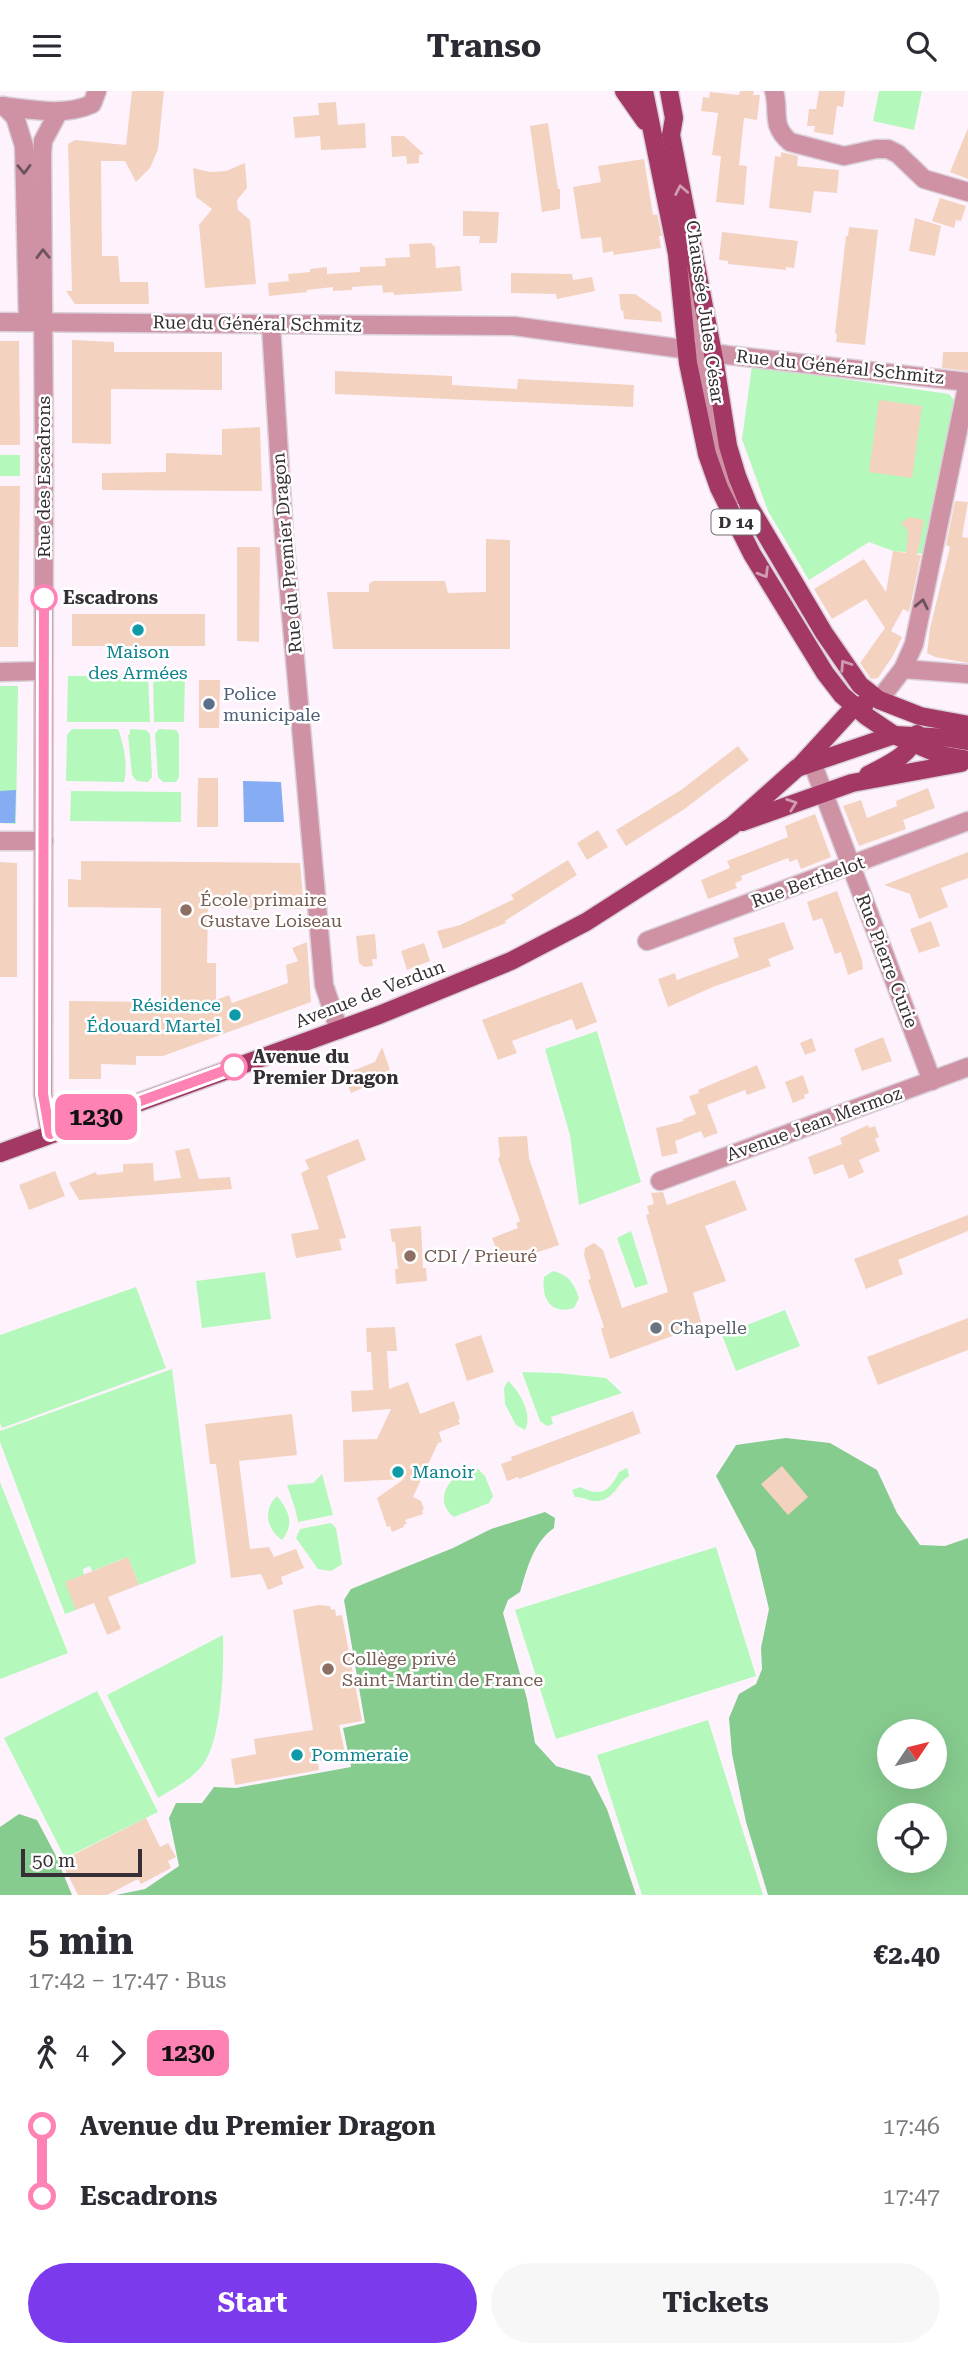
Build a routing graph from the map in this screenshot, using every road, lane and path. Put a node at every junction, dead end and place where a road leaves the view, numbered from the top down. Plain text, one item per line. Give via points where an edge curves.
1 (97, 91) edge
2 (624, 91) edge
3 (644, 91) edge
4 (661, 91) edge
5 (669, 91) edge
6 (774, 91) edge
7 (2, 106) edge
8 (59, 111) junction
9 (662, 136) junction
10 (968, 192) edge
11 (677, 254) junction
12 (0, 322) edge
13 (36, 322) junction
14 (271, 324) junction
15 (686, 348) junction
16 (713, 353) junction
17 (968, 381) edge
18 (762, 530) junction
19 (903, 669) junction
20 (43, 671) junction
21 (0, 672) edge
22 (968, 674) edge
23 (885, 693) junction
24 (854, 707) junction
25 (920, 716) junction
26 (968, 725) edge
27 (894, 735) junction
28 (915, 740) junction
29 (968, 741) edge
30 (968, 761) edge
31 (805, 765) junction
32 (852, 783) junction
33 (824, 793) junction
34 (968, 821) edge
35 (732, 826) junction
36 (0, 841) edge
37 (44, 841) junction
38 (851, 866) junction
39 (647, 941) dead end
40 (339, 1030) junction
41 (968, 1067) edge
42 (932, 1080) junction
43 (50, 1134) junction
44 (0, 1153) edge
45 (660, 1181) dead end

1 - 8 street via 92,104
2 - 9 main road
3 - 9 main road, Chaussée Jules César / D 14
4 - 9 main road
5 - 9 main road, Chaussée Jules César / D 14 via 674,118
6 - 10 street via 776,123 790,142 844,156 888,149 924,179
7 - 8 street
7 -> 13 street via 15,117 24,146
13 -> 8 street via 43,141
9 - 11 main road, Chaussée Jules César / D 14
16 -> 9 main road, Chaussée Jules César / D 14
11 - 15 main road, Chaussée Jules César / D 14
11 - 16 street via 702,335
12 - 13 street, Rue du Général Schmitz
13 - 14 street, Rue du Général Schmitz
13 - 20 street, Rue des Escadrons
14 - 15 street, Rue du Général Schmitz via 514,326
14 - 40 street, Rue du Premier Dragon via 284,537 324,985
15 - 16 street, Rue du Général Schmitz
15 - 18 street via 704,376 727,473 740,501
15 -> 24 main road, Chaussée Jules César / D 14 via 707,454 719,488 752,554 829,678
16 - 17 street, Rue du Général Schmitz
16 - 18 main road, Chaussée Jules César / D 14 via 729,446
19 -> 17 street via 914,644
23 -> 18 main road, Chaussée Jules César / D 14 via 869,693 849,671
19 - 22 street
19 - 23 street
20 - 21 street
20 - 37 street, Rue des Escadrons
23 - 24 main road
23 - 25 main road, D 14
24 - 27 main road, D 14
24 - 31 main road
25 - 26 main road, D 14
25 - 28 main road
27 - 28 main road
27 - 31 main road, Avenue de Verdun
28 - 29 main road
28 - 30 main road via 941,755
28 - 32 main road via 901,758
30 - 32 main road, Avenue de Verdun
31 - 33 street, Rue Pierre Curie
31 - 35 main road, Avenue de Verdun
32 - 33 main road, Avenue de Verdun
35 -> 33 main road, Avenue de Verdun
33 - 38 street, Rue Pierre Curie
34 - 38 street, Rue Berthelot
35 - 40 main road, Avenue de Verdun via 586,922 511,961
36 - 37 street
37 - 43 street, Rue des Escadrons via 43,1094
38 - 39 street, Rue Berthelot
38 - 42 street, Rue Pierre Curie
40 - 43 main road, Avenue de Verdun
41 - 42 street, Avenue Jean Mermoz
42 - 45 street, Avenue Jean Mermoz
43 - 44 main road, Avenue de Verdun

